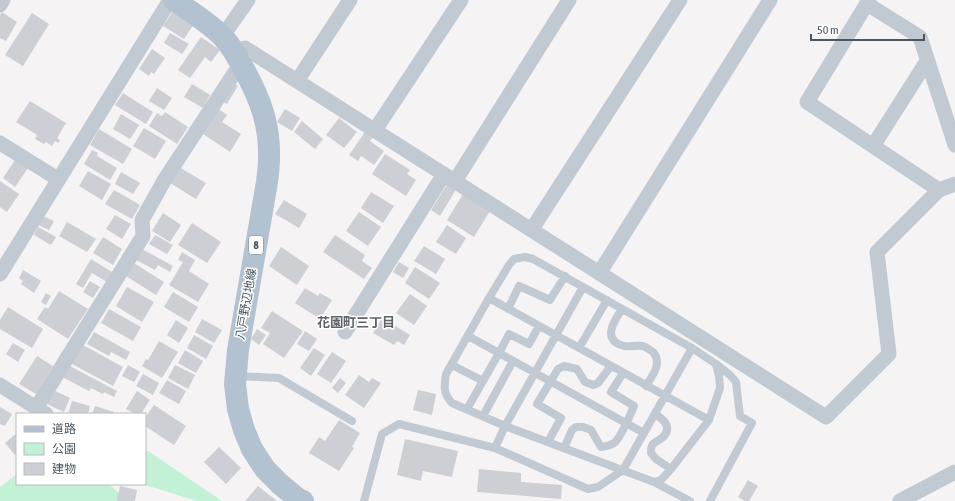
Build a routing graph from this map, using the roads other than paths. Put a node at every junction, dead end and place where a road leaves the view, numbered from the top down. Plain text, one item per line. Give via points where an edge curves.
1 (3, 0) edge
2 (170, 0) edge
3 (174, 0) edge
4 (248, 0) edge
5 (350, 0) edge
6 (461, 0) edge
7 (569, 0) edge
8 (680, 0) edge
9 (770, 0) edge
10 (868, 2) edge
11 (0, 5) edge
12 (232, 50) junction
13 (928, 61) junction
14 (297, 81) junction
15 (375, 130) junction
16 (0, 143) edge
17 (955, 145) edge
18 (873, 146) junction
19 (449, 178) junction
20 (58, 179) junction
21 (955, 184) edge
22 (939, 190) junction
23 (532, 229) junction
24 (600, 272) junction
25 (0, 274) edge
26 (565, 276) junction
27 (583, 287) junction
28 (489, 298) junction
29 (606, 300) junction
30 (508, 309) junction
31 (622, 309) junction
32 (539, 326) junction
33 (345, 332) dead end
34 (468, 336) junction
35 (556, 336) junction
36 (579, 348) junction
37 (692, 348) junction
38 (499, 353) junction
39 (513, 361) junction
40 (716, 364) junction
41 (452, 365) junction
42 (611, 366) junction
43 (535, 373) junction
44 (623, 373) junction
45 (236, 376) junction
46 (483, 381) junction
47 (551, 382) junction
48 (0, 385) edge
49 (646, 386) junction
50 (664, 396) junction
51 (467, 409) junction
52 (41, 411) edge
53 (655, 414) junction
54 (482, 416) junction
55 (709, 420) junction
56 (352, 421) dead end
57 (626, 423) junction
58 (505, 426) junction
59 (644, 433) junction
60 (548, 442) junction
61 (495, 448) junction
62 (564, 448) junction
63 (671, 469) junction
64 (623, 470) junction
65 (955, 472) edge
66 (654, 482) junction
67 (303, 501) edge
68 (364, 501) edge
69 (690, 501) edge
70 (710, 501) edge
71 (900, 501) edge

1 - 11 street
2 - 20 street
3 - 12 main road, 八戸野辺地線 / 8 via 206,22
4 - 12 street
5 - 14 street
6 - 15 street
7 - 19 street
8 - 23 street
9 - 24 street
10 - 13 street via 920,38
10 - 18 street via 807,102
12 - 14 street via 245,48
12 - 45 main road, 八戸野辺地線 / 8 via 256,91 261,105 269,157
12 - 52 street via 142,220 143,236
13 - 17 street
13 - 18 street
14 - 15 street
15 - 19 street
16 - 20 street
18 - 22 street
19 - 23 street
19 - 33 street
20 - 25 street
21 - 22 street
22 - 24 street via 877,252 889,354 826,417
23 - 24 street
26 - 27 lane
26 - 28 lane via 533,259 514,259
26 - 30 lane via 550,300 519,286
27 - 29 lane
27 - 35 lane
28 - 30 lane
28 - 34 lane
29 - 31 lane
29 - 36 lane
30 - 32 lane
31 - 37 lane
31 - 49 lane via 614,321 611,336 615,342 623,346 643,346 655,355 655,372
32 - 35 lane
32 - 38 lane via 530,344 509,334
34 - 38 lane
34 - 41 lane
35 - 36 lane
35 - 43 lane
36 - 42 lane
37 - 40 lane
37 - 50 lane
38 - 39 lane
38 - 46 lane
39 - 43 lane
39 - 54 lane
40 - 55 lane via 720,388
40 - 70 lane via 736,382 740,416 752,423
41 - 46 lane
41 - 51 lane via 446,374 446,397 452,403
42 - 44 lane
42 - 47 lane via 598,383 593,385 585,382 577,368 564,366 558,369
43 - 47 lane
43 - 58 lane
44 - 49 lane
44 - 57 lane via 611,392 634,406
45 - 56 lane via 279,378
45 - 67 main road, 八戸野辺地線 / 8 via 238,409 252,449 265,469
46 - 51 lane
47 - 57 lane
47 - 60 lane via 537,404 561,418
48 - 52 street
49 - 50 lane
50 - 53 lane
50 - 55 lane
51 - 54 lane
53 - 59 lane
53 - 63 lane via 664,419 667,425 664,436 654,443 651,453
54 - 58 lane
55 - 63 lane
57 - 59 lane
57 - 62 lane via 616,442 602,447 591,430 576,427
58 - 60 lane
58 - 61 lane
59 - 64 lane
60 - 62 lane
61 - 64 lane via 588,489 598,487
61 - 68 lane via 399,424 382,434
62 - 64 lane
63 - 66 lane via 661,480
64 - 66 lane
65 - 71 street
66 - 69 lane

